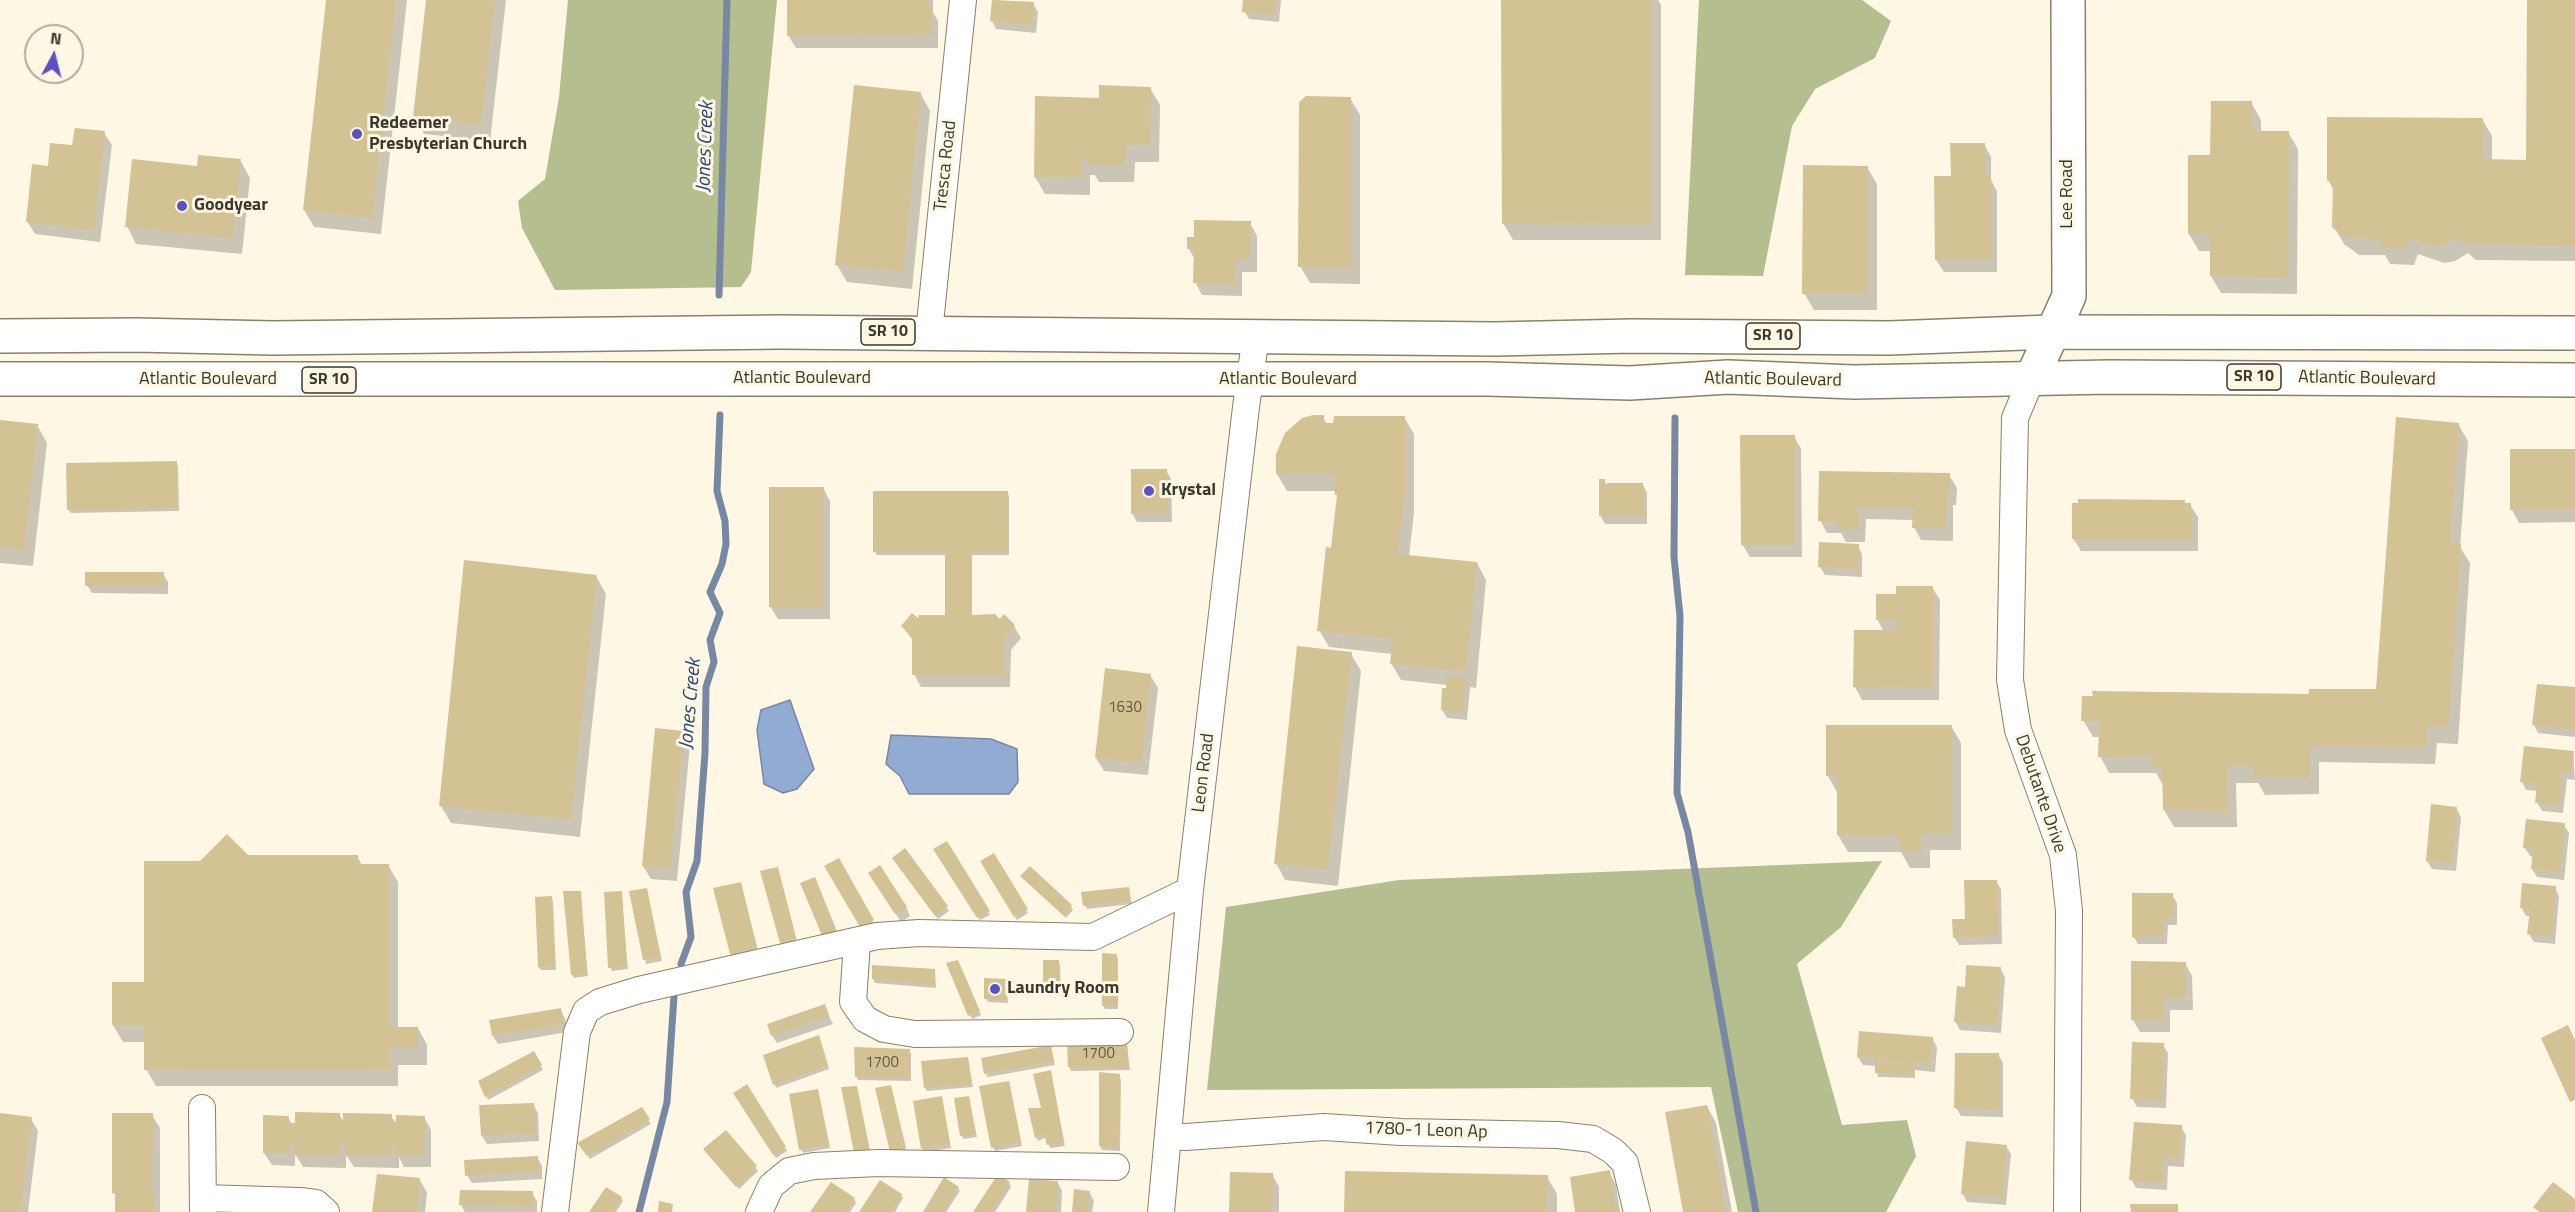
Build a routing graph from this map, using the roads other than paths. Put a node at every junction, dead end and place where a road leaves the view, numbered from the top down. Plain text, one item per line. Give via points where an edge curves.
1 (963, 0) edge
2 (2068, 0) edge
3 (2051, 332) junction
4 (929, 333) junction
5 (2575, 333) edge
6 (1256, 335) junction
7 (0, 336) edge
8 (316, 338) junction
9 (0, 379) edge
10 (852, 379) junction
11 (250, 380) junction
12 (1250, 380) junction
13 (2031, 380) junction
14 (2575, 380) edge
15 (1190, 890) junction
16 (857, 942) junction
17 (1120, 1032) dead end
18 (202, 1108) dead end
19 (1169, 1136) junction
20 (1116, 1167) dead end
21 (203, 1205) edge
22 (326, 1212) edge
23 (555, 1212) edge
24 (759, 1212) edge
25 (1161, 1212) edge
26 (1637, 1212) edge
27 (2067, 1212) edge

1 - 4 street, Tresca Road
2 - 3 main road, Lee Road via 2069,296
3 - 5 main road, SR 10
3 - 6 main road, SR 10 via 1889,338
3 - 13 main road, Lee Road
4 - 6 main road, SR 10
4 - 8 main road, SR 10
4 - 10 main road via 907,355 867,354
6 - 12 street, Leon Road
7 - 8 main road, SR 10
8 - 11 main road via 297,355 264,356
9 - 11 main road, Atlantic Boulevard / SR 10
10 - 11 main road, Atlantic Boulevard / SR 10
10 - 12 main road, Atlantic Boulevard / SR 10
12 - 13 main road, Atlantic Boulevard / SR 10
12 - 15 street, Leon Road
13 - 14 main road, Atlantic Boulevard / SR 10
13 - 27 street, Debutante Drive via 2015,418 2010,680 2018,730 2063,855 2069,911
15 - 16 street via 1093,937 919,933 877,936
15 - 19 street, Leon Road
16 - 17 street via 853,1002 865,1019 884,1029 915,1034
16 - 23 street via 639,990 600,1002 586,1011 577,1032
18 - 21 street
19 - 25 street, Leon Road
19 - 26 street, 1780-1 Leon Ap via 1324,1127 1593,1139 1624,1163
20 - 24 street via 878,1163 814,1166 789,1171 771,1186
21 - 22 street via 300,1201 316,1203

